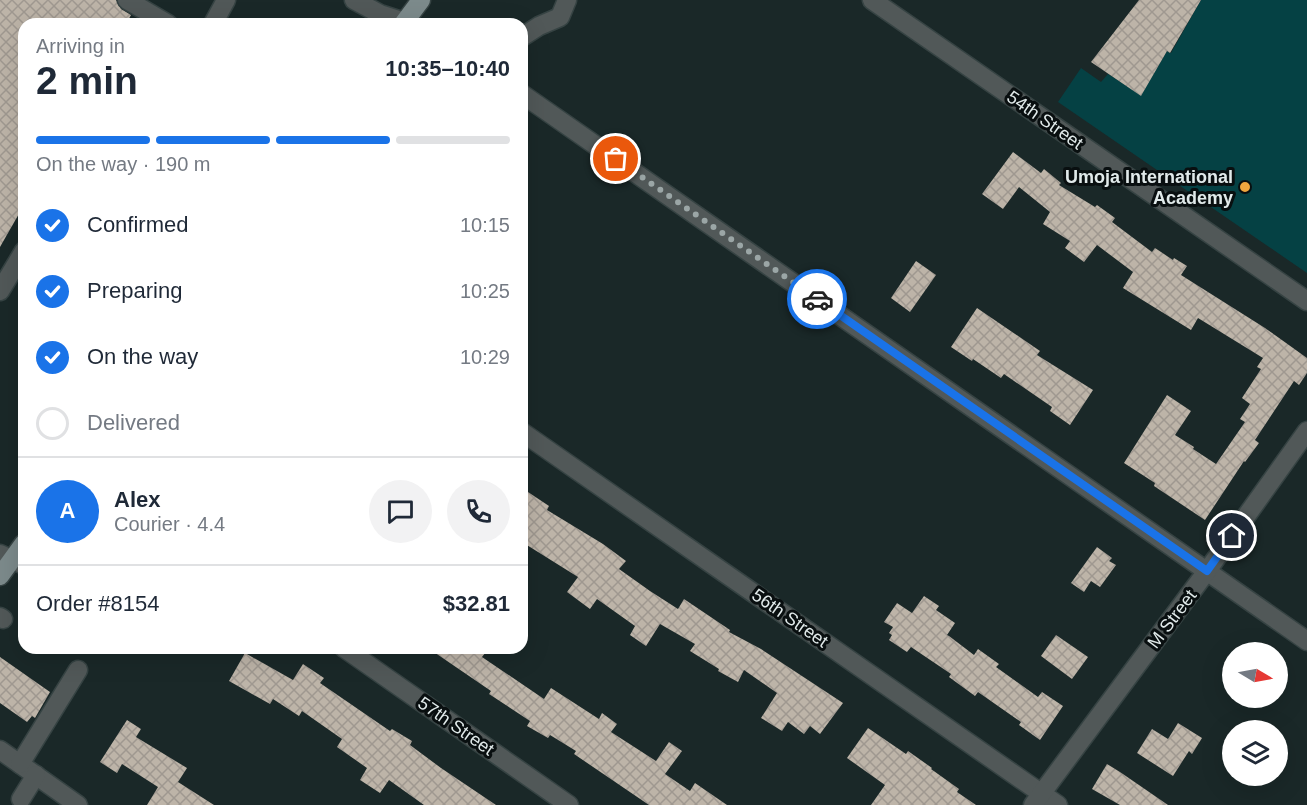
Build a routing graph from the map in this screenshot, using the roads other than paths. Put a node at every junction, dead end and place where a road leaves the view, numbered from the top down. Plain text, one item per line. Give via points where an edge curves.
1 (127, 0) edge
2 (226, 0) edge
3 (354, 0) edge
4 (421, 0) edge
5 (567, 0) edge
6 (872, 0) edge
7 (156, 18) edge
8 (216, 18) edge
9 (392, 18) edge
10 (409, 18) edge
11 (528, 33) edge
12 (528, 98) edge
13 (18, 261) edge
14 (0, 291) edge
15 (1307, 301) edge
16 (1307, 431) edge
17 (528, 436) edge
18 (12, 560) edge
19 (1207, 571) junction
20 (0, 576) edge
21 (1307, 641) edge
22 (353, 654) edge
23 (78, 670) dead end
24 (0, 750) edge
25 (20, 764) junction
26 (36, 775) junction
27 (21, 799) dead end
28 (1038, 799) edge
29 (78, 805) edge
30 (568, 805) edge
31 (1058, 805) edge

1 - 7 street
2 - 8 street
3 - 9 street
4 - 10 main road
5 - 11 street via 560,17
6 - 15 street, 54th Street
12 - 19 street
13 - 14 street
16 - 19 street, M Street
17 - 28 street, 56th Street
18 - 20 main road
19 - 21 street
19 - 28 street, M Street
22 - 30 street, 57th Street
23 - 25 street
24 - 25 street
25 - 26 street
26 - 27 street
26 - 29 street
28 - 31 street, 56th Street

